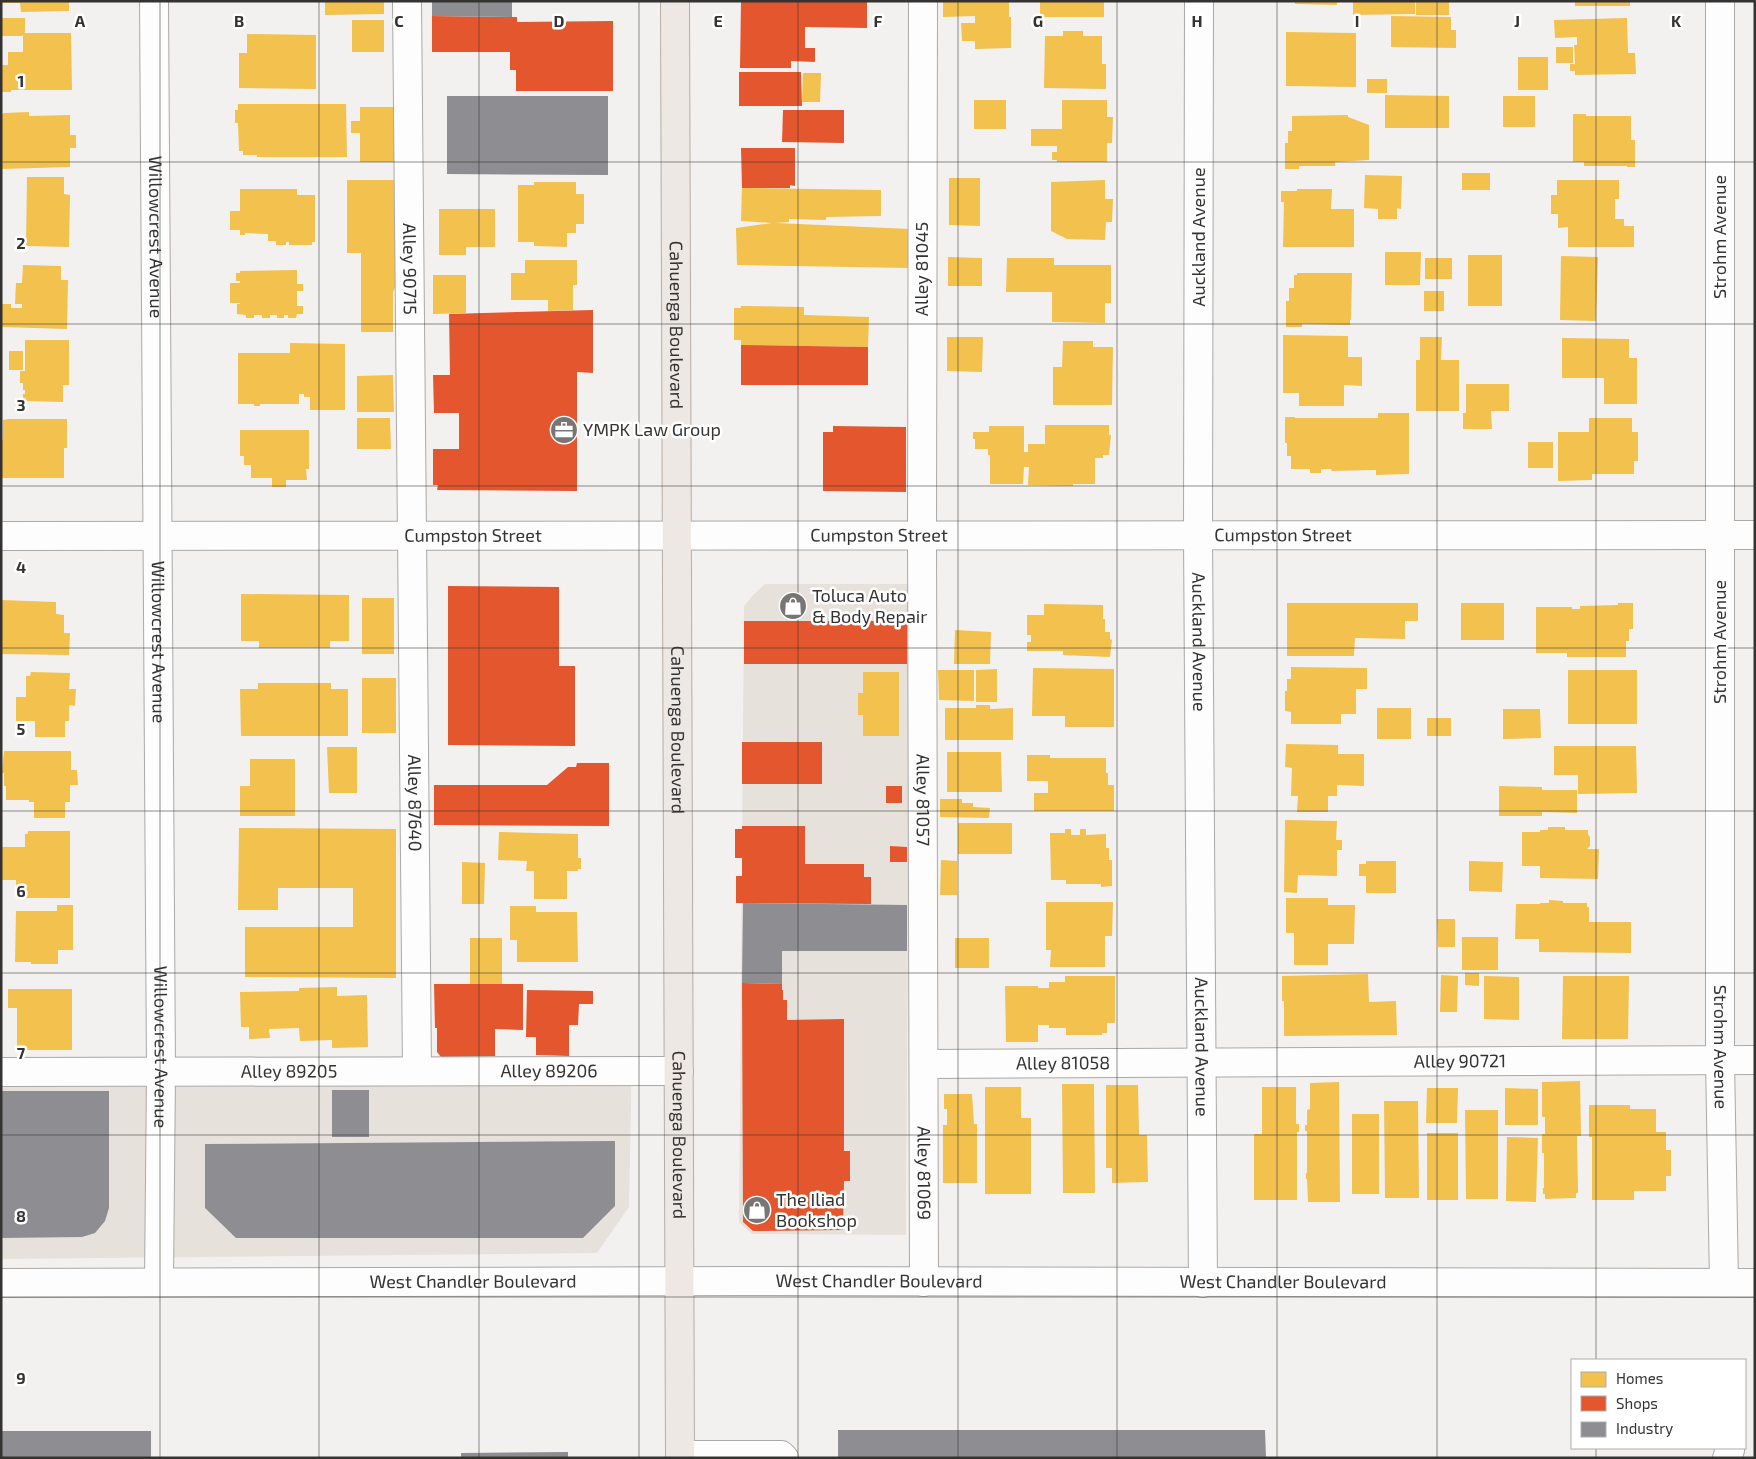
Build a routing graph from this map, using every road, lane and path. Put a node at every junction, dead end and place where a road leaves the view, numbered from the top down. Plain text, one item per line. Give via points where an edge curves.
1 (154, 1) edge
2 (407, 1) edge
3 (676, 1) edge
4 (923, 1) edge
5 (1199, 1) edge
6 (1720, 1) edge
7 (1198, 535) junction
8 (1755, 535) edge
9 (1, 536) edge
10 (157, 536) junction
11 (413, 536) junction
12 (677, 536) junction
13 (922, 536) junction
14 (1720, 536) junction
15 (1720, 1060) junction
16 (1755, 1060) edge
17 (1201, 1062) junction
18 (925, 1064) junction
19 (1, 1072) edge
20 (161, 1072) junction
21 (417, 1072) junction
22 (679, 1072) junction
23 (680, 1281) junction
24 (159, 1282) junction
25 (924, 1282) junction
26 (1, 1283) edge
27 (1203, 1283) junction
28 (1724, 1283) junction
29 (1755, 1283) edge
30 (680, 1456) edge
31 (784, 1458) edge

1 - 10 street, Willowcrest Avenue
2 - 11 street, Alley 90715
3 - 12 main road, Cahuenga Boulevard
4 - 13 street, Alley 81045
5 - 7 street, Auckland Avenue
6 - 14 street, Strohm Avenue
7 - 13 street, Cumpston Street
7 - 14 street, Cumpston Street
7 - 17 street, Auckland Avenue
8 - 14 street, Cumpston Street
9 - 10 street, Cumpston Street
10 - 11 street, Cumpston Street
10 - 20 street, Willowcrest Avenue
11 - 12 street, Cumpston Street
11 - 21 street, Alley 87640
12 - 13 street, Cumpston Street
12 - 22 main road, Cahuenga Boulevard
13 - 18 street, Alley 81057
14 - 15 street, Strohm Avenue
15 - 16 street, Alley 90721
15 - 17 street, Alley 90721
15 - 28 street, Strohm Avenue
17 - 18 street, Alley 81058
17 - 27 street, Auckland Avenue
18 - 25 street, Alley 81069
19 - 20 street, Alley 89205
20 - 21 street, Alley 89205
20 - 24 street, Willowcrest Avenue
21 - 22 street, Alley 89206
22 - 23 main road, Cahuenga Boulevard
23 - 24 street, West Chandler Boulevard
23 - 25 street, West Chandler Boulevard
23 - 30 main road, Cahuenga Boulevard
24 - 26 street, West Chandler Boulevard
25 - 27 street, West Chandler Boulevard
27 - 28 street, West Chandler Boulevard
28 - 29 street, West Chandler Boulevard
30 - 31 street

